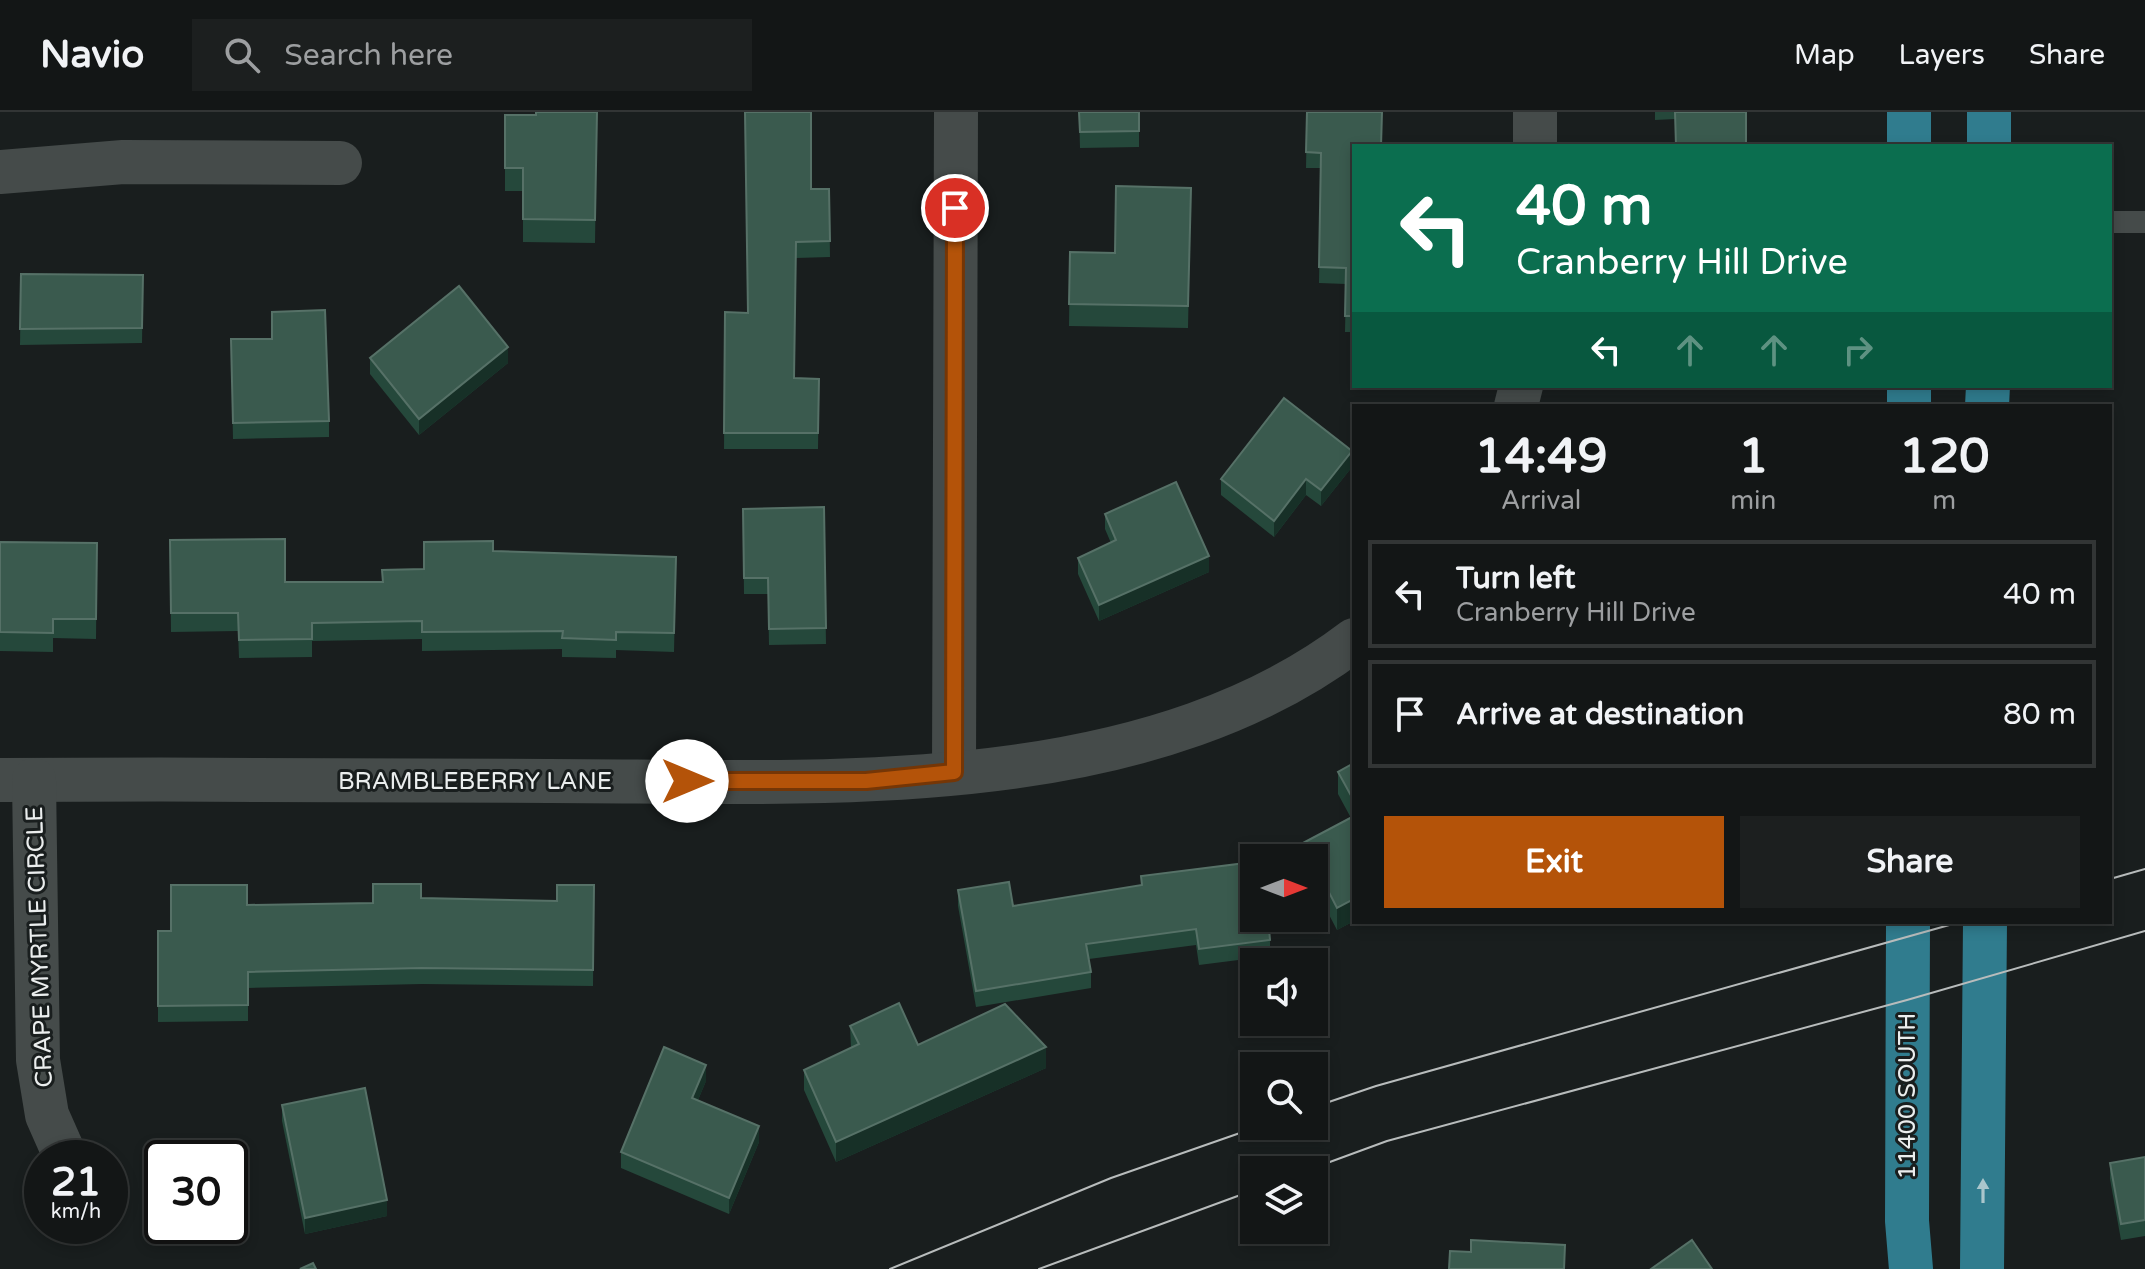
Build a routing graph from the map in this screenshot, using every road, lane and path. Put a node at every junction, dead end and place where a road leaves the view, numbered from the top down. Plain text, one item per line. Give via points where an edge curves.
1 (956, 112) edge
2 (1535, 112) edge
3 (1909, 112) edge
4 (1989, 112) edge
5 (1535, 144) edge
6 (1909, 144) edge
7 (1989, 144) edge
8 (340, 163) dead end
9 (0, 172) edge
10 (2112, 222) edge
11 (2145, 222) edge
12 (1352, 642) edge
13 (954, 772) junction
14 (17, 780) edge
15 (1908, 924) edge
16 (1985, 924) edge
17 (58, 1140) edge
18 (1911, 1269) edge
19 (1982, 1269) edge

1 - 13 street
2 - 5 street
3 - 6 main road
4 - 7 main road
8 - 9 street via 123,162
10 - 11 lane
12 - 13 street, BRAMBLEBERRY LANE via 1321,665 1242,706 1108,751 1033,766
13 - 14 street, BRAMBLEBERRY LANE via 866,781
14 - 17 street, CRAPE MYRTLE CIRCLE via 38,1060 47,1115
15 - 18 main road, 11400 SOUTH
19 -> 16 main road

